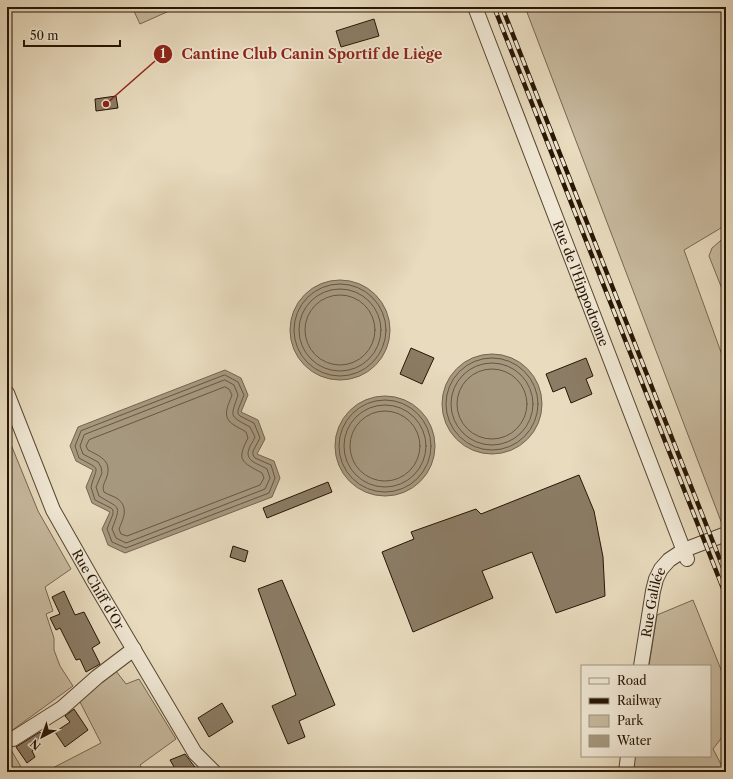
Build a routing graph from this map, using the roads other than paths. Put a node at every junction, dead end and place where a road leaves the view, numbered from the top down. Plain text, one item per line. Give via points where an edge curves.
1 (475, 7) edge
2 (7, 393) edge
3 (726, 534) edge
4 (685, 554) junction
5 (134, 649) junction
6 (641, 665) edge
7 (13, 739) dead end
8 (628, 757) edge
9 (214, 772) edge
10 (626, 772) edge

1 - 4 street, Rue de l'Hippodrome
2 - 5 street, Rue Chiff d'Or via 53,510
3 - 4 street, Rue Galilée
4 - 6 street, Rue Galilée via 669,560 656,579
5 - 7 street via 97,676 62,708
5 - 9 street, Rue Chiff d'Or via 195,753
8 - 10 street

